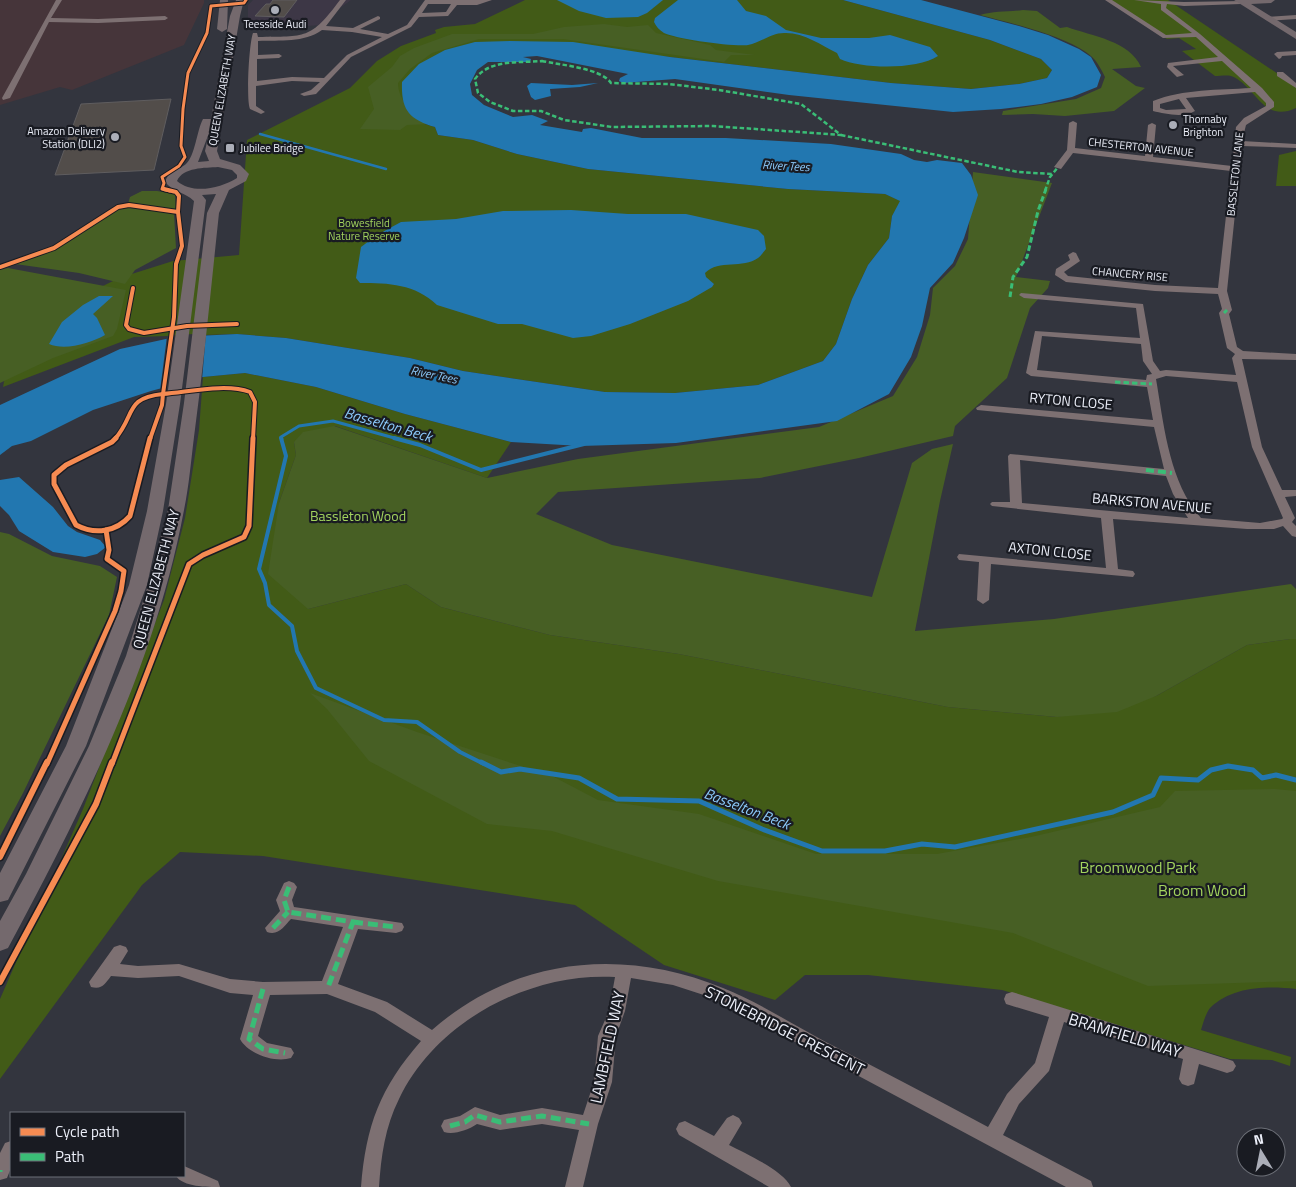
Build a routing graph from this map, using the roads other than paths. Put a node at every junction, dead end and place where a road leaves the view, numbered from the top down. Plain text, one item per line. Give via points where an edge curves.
1 (59, 0) edge
2 (224, 0) edge
3 (240, 0) edge
4 (343, 0) edge
5 (489, 0) edge
6 (1108, 0) edge
7 (1137, 0) edge
8 (1270, 0) edge
9 (427, 1) edge
10 (1240, 1) edge
11 (455, 2) junction
12 (1164, 4) junction
13 (418, 15) junction
14 (1296, 17) edge
15 (165, 18) dead end
16 (364, 18) dead end
17 (378, 18) junction
18 (386, 19) dead end
19 (1268, 19) junction
20 (48, 20) junction
21 (321, 28) junction
22 (354, 30) junction
23 (1198, 35) junction
24 (387, 36) junction
25 (1296, 36) edge
26 (1296, 52) edge
27 (279, 56) dead end
28 (255, 57) junction
29 (1279, 57) dead end
30 (1223, 59) junction
31 (1280, 74) dead end
32 (1180, 75) dead end
33 (326, 80) junction
34 (252, 84) junction
35 (1296, 86) edge
36 (0, 87) edge
37 (11, 87) junction
38 (1259, 90) junction
39 (313, 92) junction
40 (323, 93) dead end
41 (304, 94) dead end
42 (1182, 97) dead end
43 (6, 98) dead end
44 (274, 111) dead end
45 (1073, 123) dead end
46 (1152, 125) dead end
47 (1238, 143) junction
48 (1296, 146) edge
49 (1071, 150) junction
50 (1149, 160) junction
51 (225, 164) junction
52 (190, 167) junction
53 (1058, 167) dead end
54 (1236, 169) junction
55 (224, 189) junction
56 (192, 192) junction
57 (1088, 262) dead end
58 (1222, 291) junction
59 (1024, 295) dead end
60 (1146, 341) junction
61 (1241, 354) junction
62 (1296, 356) edge
63 (1154, 379) junction
64 (1241, 379) junction
65 (182, 403) junction
66 (981, 408) dead end
67 (1158, 424) junction
68 (1172, 473) junction
69 (1277, 494) junction
70 (1296, 494) edge
71 (996, 504) dead end
72 (1016, 506) junction
73 (1107, 515) junction
74 (1196, 520) junction
75 (1286, 522) junction
76 (1296, 533) edge
77 (963, 557) dead end
78 (984, 559) junction
79 (1112, 572) junction
80 (1129, 574) dead end
81 (983, 600) dead end
82 (289, 888) dead end
83 (0, 894) edge
84 (288, 912) junction
85 (353, 922) junction
86 (396, 927) dead end
87 (273, 928) dead end
88 (0, 942) edge
89 (120, 951) dead end
90 (624, 970) junction
91 (328, 987) junction
92 (263, 989) junction
93 (1012, 999) dead end
94 (1058, 1014) junction
95 (432, 1039) junction
96 (285, 1053) dead end
97 (1192, 1055) junction
98 (1227, 1066) dead end
99 (1188, 1079) dead end
100 (733, 1122) dead end
101 (589, 1124) junction
102 (450, 1126) dead end
103 (685, 1129) dead end
104 (992, 1138) junction
105 (717, 1147) junction
106 (10, 1150) edge
107 (0, 1172) edge
108 (185, 1174) edge
109 (211, 1187) edge
110 (370, 1187) edge
111 (574, 1187) edge
112 (782, 1187) edge
113 (1084, 1187) edge

1 - 20 street
2 - 52 street, QUEEN ELIZABETH WAY via 211,104 197,154
3 - 51 street, QUEEN ELIZABETH WAY via 211,151 215,161
4 - 21 street
5 - 11 street
6 - 23 street via 1165,37
7 - 12 street
8 - 10 street
9 - 11 street
9 - 13 street
10 - 12 street
10 - 19 street
11 - 13 street via 448,14
12 - 23 street, BASSLETON LANE via 1163,9
13 - 24 street via 409,26
14 - 19 street
15 - 20 street
16 - 17 street
17 - 18 street
17 - 22 street
19 - 25 street
20 - 37 street
21 - 22 street
21 - 28 street via 302,36 255,37
22 - 24 street
23 - 30 street, BASSLETON LANE
24 - 33 street via 349,56
26 - 29 street via 1276,54
27 - 28 street
28 - 34 street
30 - 32 street via 1170,64
30 - 38 street, BASSLETON LANE
31 - 35 street
33 - 34 street via 292,78
33 - 39 street
34 - 44 street via 252,103 258,114
36 - 37 street
37 - 43 street
38 - 42 street
38 - 47 street, BASSLETON LANE via 1270,102 1270,107 1266,112 1242,122
39 - 40 street
39 - 41 street
45 - 49 street, CHESTERTON AVENUE
46 - 50 street
47 - 48 street
47 - 54 street, BASSLETON LANE
49 - 50 street, CHESTERTON AVENUE
49 - 53 street
50 - 54 street, CHESTERTON AVENUE
51 - 52 street
51 - 55 street via 239,169 243,176 239,182
52 - 56 street via 175,174 171,182 179,189
54 - 58 street, BASSLETON LANE
55 - 56 street
55 - 65 street, QUEEN ELIZABETH WAY via 213,213 201,315
56 - 65 street, QUEEN ELIZABETH WAY via 200,200 184,317
57 - 58 street, CHANCERY RISE via 1074,258 1059,271 1060,274 1078,281
58 - 61 street, BASSLETON LANE via 1232,348
59 - 60 street via 1140,306
60 - 63 street
60 - 63 street via 1038,333 1031,373 1115,382
61 - 62 street
61 - 64 street via 1237,358
63 - 64 street via 1166,373
63 - 67 street
64 - 69 street via 1257,447
65 - 83 street, QUEEN ELIZABETH WAY via 138,584 76,746
65 - 88 street, QUEEN ELIZABETH WAY via 176,510 135,656 99,746
66 - 67 street, RYTON CLOSE
67 - 68 street
68 - 72 street via 1132,465 1014,456
68 - 74 street via 1186,510
69 - 70 street
69 - 75 street via 1289,518
71 - 72 street, BARKSTON AVENUE
72 - 73 street, BARKSTON AVENUE
73 - 74 street, BARKSTON AVENUE via 1179,522
73 - 79 street, AXTON CLOSE
74 - 75 street, BARKSTON AVENUE via 1209,524 1273,526
75 - 76 street
77 - 78 street, AXTON CLOSE
78 - 79 street, AXTON CLOSE
78 - 81 street
79 - 80 street, AXTON CLOSE
82 - 84 street via 284,900
84 - 85 street
84 - 87 street
85 - 86 street
85 - 91 street
89 - 92 street via 102,976 180,970 230,986
90 - 95 street, STONEBRIDGE CRESCENT via 574,971 523,984 486,1000
90 - 101 street, LAMBFIELD WAY via 617,1011 606,1042 603,1082
90 - 104 street, STONEBRIDGE CRESCENT via 670,976 719,993
91 - 92 street
91 - 95 street via 381,1007
92 - 96 street via 249,1038 263,1049
93 - 94 street, BRAMFIELD WAY
94 - 97 street, BRAMFIELD WAY
94 - 104 street, BRAMFIELD WAY via 1043,1066 1013,1099
95 - 110 street, STONEBRIDGE CRESCENT via 406,1068 385,1108 372,1154
97 - 98 street, BRAMFIELD WAY
97 - 99 street, BRAMFIELD WAY
100 - 105 street
101 - 102 street via 542,1116 498,1123 475,1115
101 - 111 street, LAMBFIELD WAY
103 - 105 street
104 - 113 street, STONEBRIDGE CRESCENT
105 - 112 street
106 - 107 street
108 - 109 street

